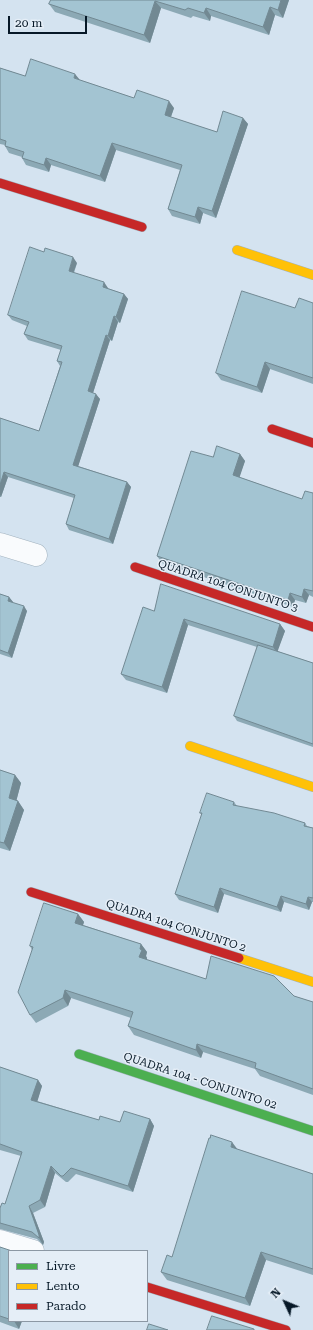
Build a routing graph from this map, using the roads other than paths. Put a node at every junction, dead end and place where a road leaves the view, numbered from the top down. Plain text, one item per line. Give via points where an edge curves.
1 (0, 183) edge
2 (142, 226) dead end
3 (237, 250) dead end
4 (313, 275) edge
5 (272, 429) dead end
6 (313, 443) edge
7 (0, 544) edge
8 (36, 555) dead end
9 (135, 568) dead end
10 (313, 627) edge
11 (190, 746) dead end
12 (313, 787) edge
13 (31, 892) dead end
14 (313, 982) edge
15 (79, 1054) dead end
16 (313, 1131) edge
17 (0, 1241) edge
18 (30, 1250) edge
19 (148, 1286) edge
20 (286, 1330) edge

1 - 2 street
3 - 4 street
5 - 6 street
7 - 8 street
9 - 10 street, QUADRA 104 CONJUNTO 3
11 - 12 street
13 - 14 street, QUADRA 104 CONJUNTO 2
15 - 16 street, QUADRA 104 - CONJUNTO 02
17 - 18 street
19 - 20 street

